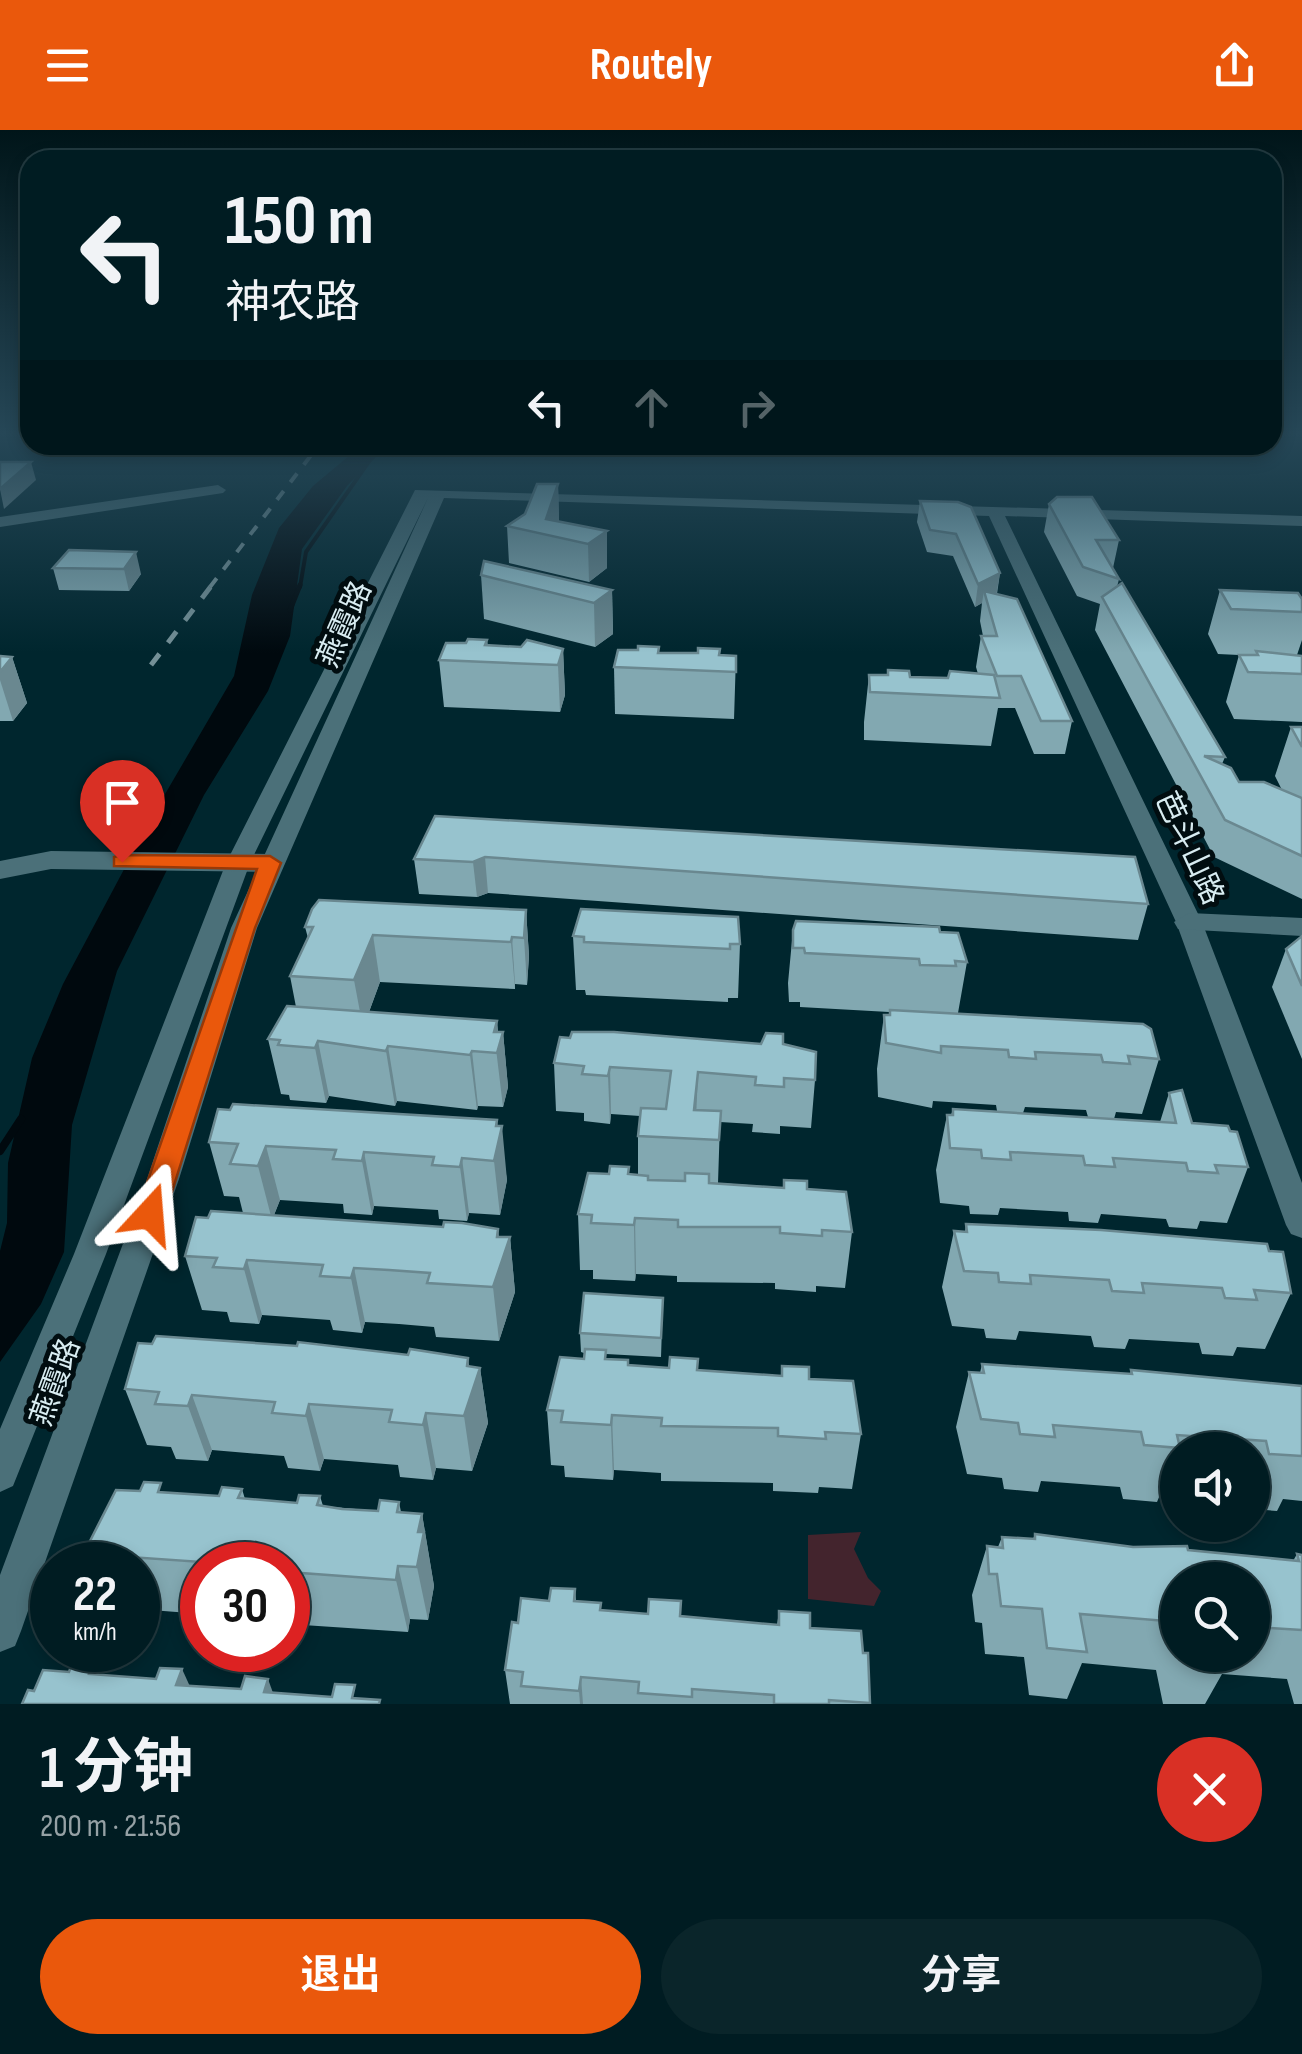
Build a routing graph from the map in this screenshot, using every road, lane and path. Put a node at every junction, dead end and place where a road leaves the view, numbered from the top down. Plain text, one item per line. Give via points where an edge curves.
1 (113, 505) edge
2 (414, 505) edge
3 (433, 505) edge
4 (836, 505) edge
5 (994, 510) junction
6 (1302, 521) edge
7 (0, 522) edge
8 (0, 850) edge
9 (51, 860) junction
10 (238, 863) junction
11 (270, 863) junction
12 (0, 870) edge
13 (1189, 922) junction
14 (1302, 927) edge
15 (1302, 1225) edge
16 (0, 1474) edge
17 (0, 1631) edge

1 - 7 street
2 - 10 street, 燕霞路
3 - 11 street, 燕霞路
4 - 5 street
5 - 6 street
5 - 13 street, 芭斗山路
8 - 9 street
9 - 10 street
9 - 12 street
10 - 11 street
10 - 16 street, 燕霞路
11 - 17 street, 燕霞路
13 - 14 street
13 - 15 street, 芭斗山路

